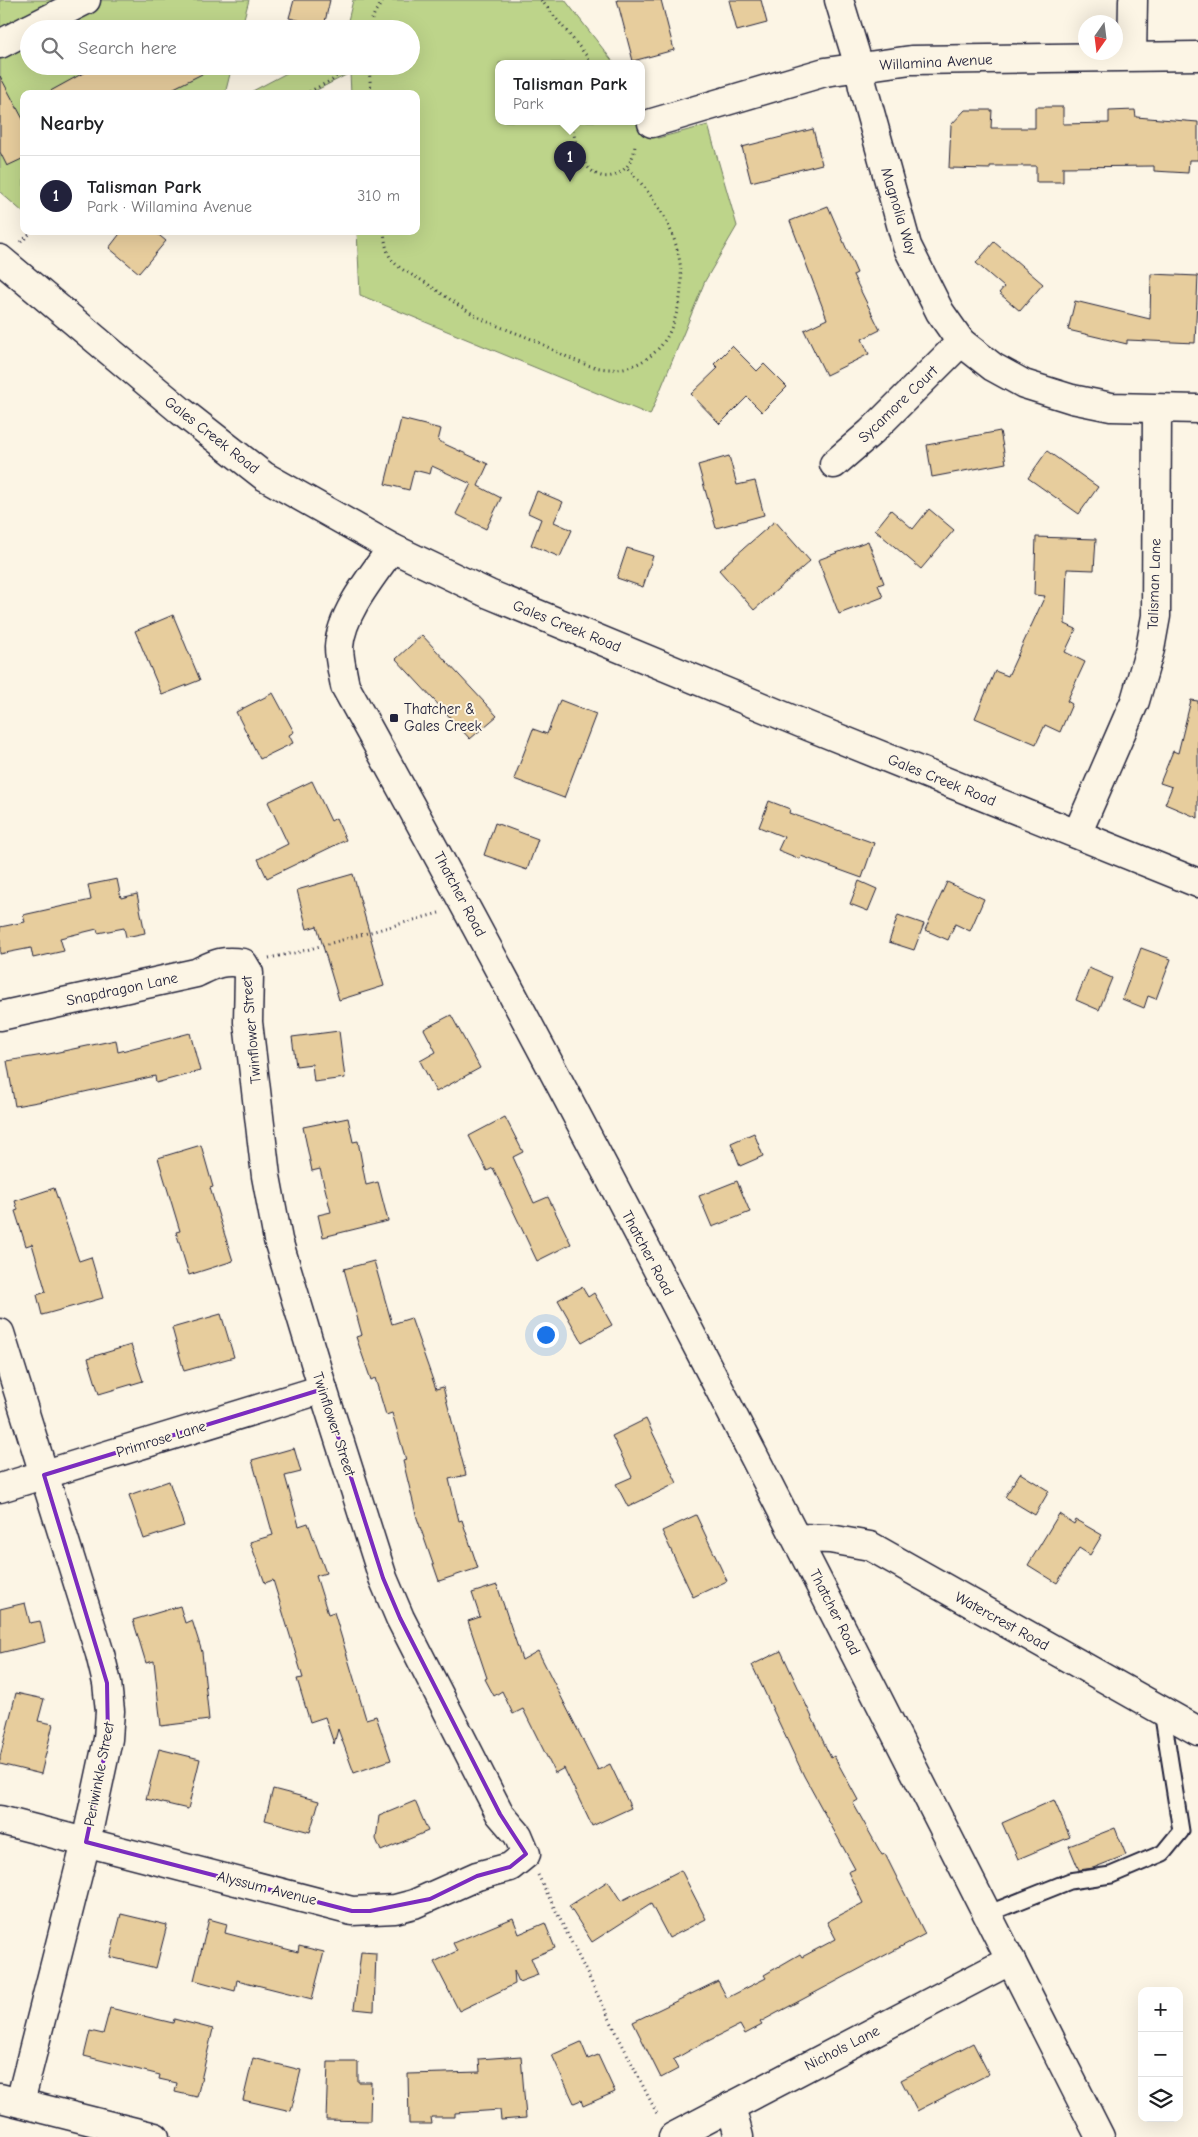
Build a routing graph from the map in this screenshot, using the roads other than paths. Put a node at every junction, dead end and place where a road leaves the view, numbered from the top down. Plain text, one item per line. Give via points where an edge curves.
1 (86, 0) edge
2 (839, 0) edge
3 (1132, 0) edge
4 (47, 20) edge
5 (20, 34) edge
6 (0, 44) edge
7 (1132, 56) junction
8 (1198, 56) edge
9 (859, 66) junction
10 (643, 131) road end
11 (0, 259) edge
12 (961, 342) junction
13 (1198, 409) edge
14 (1157, 410) junction
15 (834, 464) dead end
16 (392, 548) junction
17 (1077, 834) junction
18 (1198, 883) edge
19 (243, 963) joint
20 (0, 1016) edge
21 (0, 1333) edge
22 (323, 1389) junction
23 (44, 1475) junction
24 (0, 1488) edge
25 (797, 1538) junction
26 (1162, 1711) junction
27 (1198, 1731) edge
28 (0, 1820) edge
29 (86, 1842) junction
30 (526, 1854) joint
31 (987, 1914) junction
32 (1011, 1960) junction
33 (10, 2100) edge
34 (731, 2106) junction
35 (667, 2129) edge
36 (155, 2137) edge
37 (739, 2137) edge
38 (1100, 2137) edge

1 - 4 street
2 - 9 street, Magnolia Way
3 - 7 street
5 - 6 street
7 - 8 street, Willamina Avenue
7 - 9 street, Willamina Avenue via 910,60
9 - 10 street, Willamina Avenue via 825,72
9 - 12 street, Magnolia Way via 907,246 940,312
11 - 16 street, Gales Creek Road via 264,476
12 - 14 street, Magnolia Way via 993,367 1024,384 1111,407
12 - 15 street, Sycamore Court via 871,432
13 - 14 street, Magnolia Way
14 - 17 street, Talisman Lane via 1156,616 1150,649 1135,701
16 - 17 street, Gales Creek Road via 498,598
16 - 25 street, Thatcher Road via 347,618 339,647 345,686 465,903
17 - 18 street, Gales Creek Road
19 - 20 street, Snapdragon Lane via 214,963 196,973
19 - 22 street, Twinflower Street via 249,973 248,1022 266,1176 278,1240
21 - 23 street, Periwinkle Street
22 - 23 street, Primrose Lane
22 - 30 street, Twinflower Street via 383,1578 400,1618 500,1814 518,1835
23 - 24 street, Primrose Lane
23 - 29 street, Periwinkle Street via 107,1683 108,1739
25 - 26 street, Watercrest Road via 830,1539 870,1546
25 - 31 street, Thatcher Road
26 - 27 street, Watercrest Road
26 - 31 lane via 1181,1831 1163,1853 1111,1875 1070,1881
28 - 29 street, Alyssum Avenue
29 - 30 street, Alyssum Avenue via 352,1910 370,1911 395,1909 430,1899 477,1876 510,1867
29 - 33 street, Periwinkle Street
31 - 32 street, Thatcher Road
32 - 34 street, Nichols Lane
32 - 38 street, Thatcher Road
33 - 36 street
34 - 35 street, Nichols Lane
34 - 37 street

